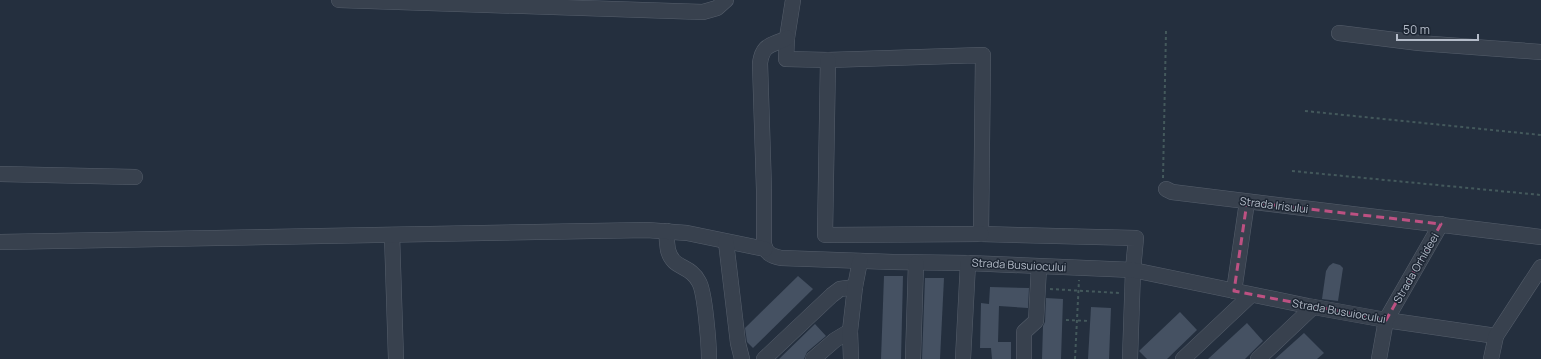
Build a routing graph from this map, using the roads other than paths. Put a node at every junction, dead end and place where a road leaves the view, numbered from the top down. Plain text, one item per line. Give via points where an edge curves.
1 (339, 0) edge
2 (726, 0) edge
3 (793, 0) edge
4 (1339, 33) dead end
5 (787, 38) junction
6 (1541, 52) edge
7 (828, 60) junction
8 (0, 174) edge
9 (135, 177) dead end
10 (1166, 189) road end
11 (1247, 202) junction
12 (1441, 224) junction
13 (667, 231) junction
14 (981, 234) junction
15 (392, 235) junction
16 (1541, 237) edge
17 (0, 242) edge
18 (726, 242) junction
19 (765, 249) junction
20 (860, 261) junction
21 (916, 263) junction
22 (968, 263) junction
23 (1039, 267) junction
24 (1541, 267) edge
25 (1133, 270) junction
26 (855, 287) junction
27 (1234, 291) junction
28 (1251, 295) junction
29 (1313, 307) junction
30 (1386, 320) junction
31 (850, 331) junction
32 (1496, 336) junction
33 (396, 359) edge
34 (709, 359) edge
35 (742, 359) edge
36 (764, 359) edge
37 (813, 359) edge
38 (851, 359) edge
39 (913, 359) edge
40 (963, 359) edge
41 (1024, 359) edge
42 (1130, 359) edge
43 (1183, 359) edge
44 (1258, 359) edge
45 (1379, 359) edge
46 (1491, 359) edge

1 - 2 street via 704,12 717,8
3 - 5 street
4 - 6 street via 1419,43
5 - 7 street via 786,59
5 - 19 street via 764,50 760,63
7 - 14 street via 825,235
7 - 14 street via 983,55
8 - 9 street
10 - 11 street, Strada Irisului via 1172,192
11 - 12 street, Strada Irisului
11 - 27 street
12 - 16 street, Strada Irisului
12 - 30 street, Strada Orhideei
13 - 15 street, Strada Busuiocului
13 - 18 street, Strada Busuiocului
13 - 34 street via 666,239 673,262 694,273 701,286
14 - 25 street via 1136,238
15 - 17 street, Strada Busuiocului
15 - 33 street
18 - 19 street, Strada Busuiocului
18 - 35 street
19 - 20 street, Strada Busuiocului via 768,254 781,258
20 - 21 street, Strada Busuiocului
20 - 26 street
21 - 22 street, Strada Busuiocului
21 - 39 street
22 - 23 street, Strada Busuiocului
22 - 40 street
23 - 25 street, Strada Busuiocului
23 - 41 street via 1036,321 1024,332
24 - 32 street
25 - 27 street, Strada Busuiocului
25 - 42 street
26 - 31 street
26 - 36 street via 840,289 832,295
27 - 28 street, Strada Busuiocului
28 - 29 street, Strada Busuiocului
28 - 43 street
29 - 30 street, Strada Busuiocului
29 - 44 street
30 - 32 street, Strada Busuiocului
30 - 45 street, Strada Orhideei
31 - 37 street
31 - 38 street
32 - 46 street

